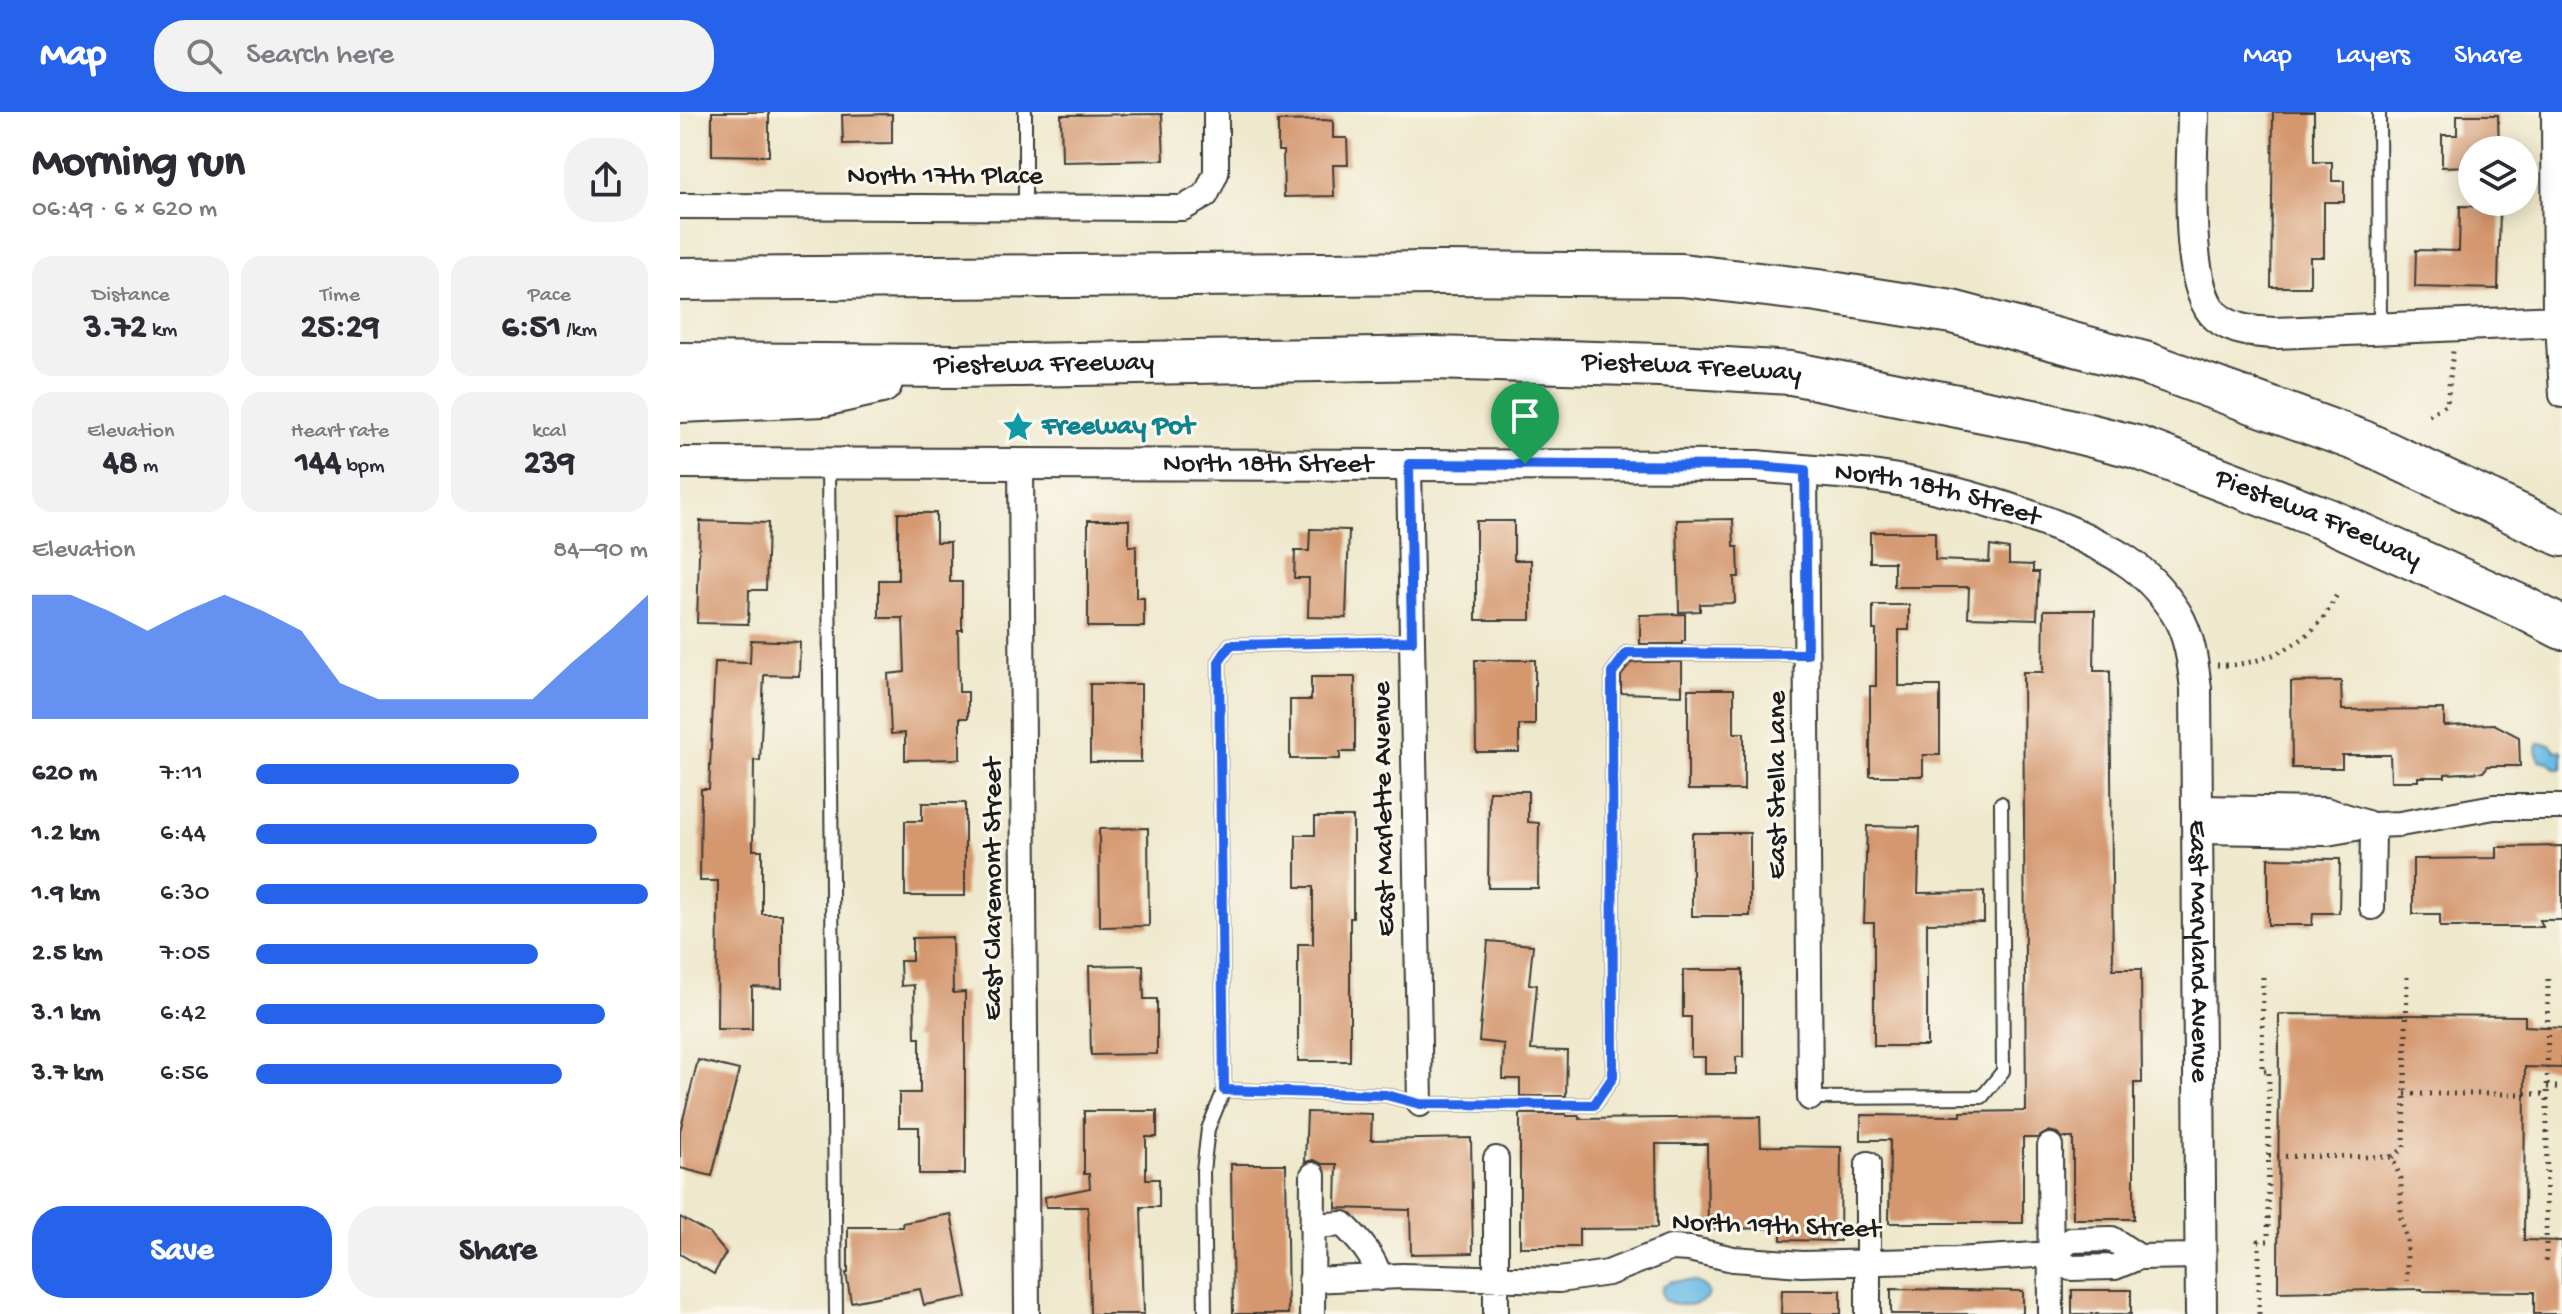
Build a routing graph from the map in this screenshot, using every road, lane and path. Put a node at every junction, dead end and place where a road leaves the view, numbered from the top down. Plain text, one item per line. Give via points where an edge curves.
1 (1025, 112) edge
2 (1216, 112) edge
3 (2193, 112) edge
4 (2379, 112) edge
5 (2557, 112) edge
6 (680, 206) edge
7 (1025, 207) junction
8 (680, 250) edge
9 (936, 278) junction
10 (680, 279) edge
11 (2558, 321) junction
12 (2452, 324) junction
13 (2380, 328) junction
14 (680, 364) edge
15 (956, 366) junction
16 (2562, 395) edge
17 (680, 401) edge
18 (2429, 415) dead end
19 (680, 463) edge
20 (828, 463) junction
21 (1021, 463) junction
22 (1409, 464) junction
23 (1805, 470) junction
24 (2562, 535) edge
25 (2162, 594) joint
26 (2337, 595) dead end
27 (2562, 628) edge
28 (1412, 641) junction
29 (1807, 654) junction
30 (2192, 662) junction
31 (2001, 803) dead end
32 (2562, 807) edge
33 (2198, 820) junction
34 (2373, 825) junction
35 (2372, 907) dead end
36 (2263, 977) dead end
37 (2407, 977) dead end
38 (2548, 977) dead end
39 (2562, 1087) edge
40 (1224, 1090) junction
41 (2547, 1090) junction
42 (2405, 1094) junction
43 (1810, 1098) joint
44 (1420, 1104) junction
45 (2050, 1146) dead end
46 (2268, 1156) junction
47 (2392, 1157) junction
48 (1496, 1159) dead end
49 (1868, 1164) dead end
50 (1313, 1175) dead end
51 (1312, 1226) junction
52 (2052, 1254) junction
53 (2201, 1256) junction
54 (2546, 1261) dead end
55 (1869, 1262) junction
56 (1380, 1278) junction
57 (1496, 1279) junction
58 (1311, 1280) junction
59 (2407, 1281) dead end
60 (836, 1314) edge
61 (1027, 1314) edge
62 (1205, 1314) edge
63 (1312, 1314) edge
64 (1496, 1314) edge
65 (1868, 1314) edge
66 (2051, 1314) edge
67 (2201, 1314) edge
68 (2259, 1314) edge

1 - 7 lane
2 - 7 street, North 17th Place via 1216,173 1206,195 1183,208
3 - 13 street via 2194,262 2201,292 2216,317 2261,332
4 - 13 lane
5 - 11 street
6 - 7 street, North 17th Place
8 - 9 highway via 813,260
9 - 10 highway
9 - 24 highway via 1682,275 1952,312 2148,364 2363,442
11 - 12 street
11 - 16 street
12 - 13 street
12 - 18 path via 2447,404
14 - 15 highway, Piestewa Freeway
15 - 17 highway via 823,395
15 - 27 highway, Piestewa Freeway via 1434,358 1791,373 2136,447 2328,520
19 - 20 street, North 18th Street
20 - 21 street, North 18th Street
20 - 60 lane
21 - 22 street, North 18th Street
21 - 61 street, East Claremont Street
22 - 23 street, North 18th Street
22 - 28 street, East Marlette Avenue
23 - 25 street, North 18th Street via 1913,483 2058,527 2128,562
23 - 29 street, East Stella Lane
25 - 30 street, East Maryland Avenue via 2187,638
26 - 30 path via 2299,642 2258,660 2227,665
28 - 40 lane via 1230,645 1219,662
28 - 44 street, East Marlette Avenue
29 - 43 street, East Stella Lane
29 - 44 lane via 1627,653 1612,673 1613,1077 1594,1105
30 - 33 street, East Maryland Avenue
31 - 43 lane via 2003,1071 1982,1097
32 - 34 street via 2494,807
33 - 34 street
33 - 53 street, East Maryland Avenue
34 - 35 street
36 - 46 path
37 - 42 path
38 - 41 path
39 - 41 path
40 - 44 lane via 1386,1095
40 - 62 lane via 1208,1129 1203,1171
41 - 42 path
41 - 54 path
42 - 47 path via 2404,1148
45 - 52 street
46 - 47 path
46 - 68 path via 2268,1241 2259,1241
47 - 59 path via 2401,1179
48 - 57 street
49 - 55 street
50 - 51 street
51 - 56 street via 1343,1224 1362,1242
51 - 58 street
52 - 53 street, North 19th Street via 2070,1268 2115,1267 2139,1257
52 - 55 street, North 19th Street
52 - 66 street
53 - 67 street, East Maryland Avenue
55 - 57 street, North 19th Street via 1788,1263 1671,1248 1608,1273 1559,1280
55 - 65 street
56 - 57 street, North 19th Street
56 - 58 street, North 19th Street
57 - 64 street
58 - 63 street

